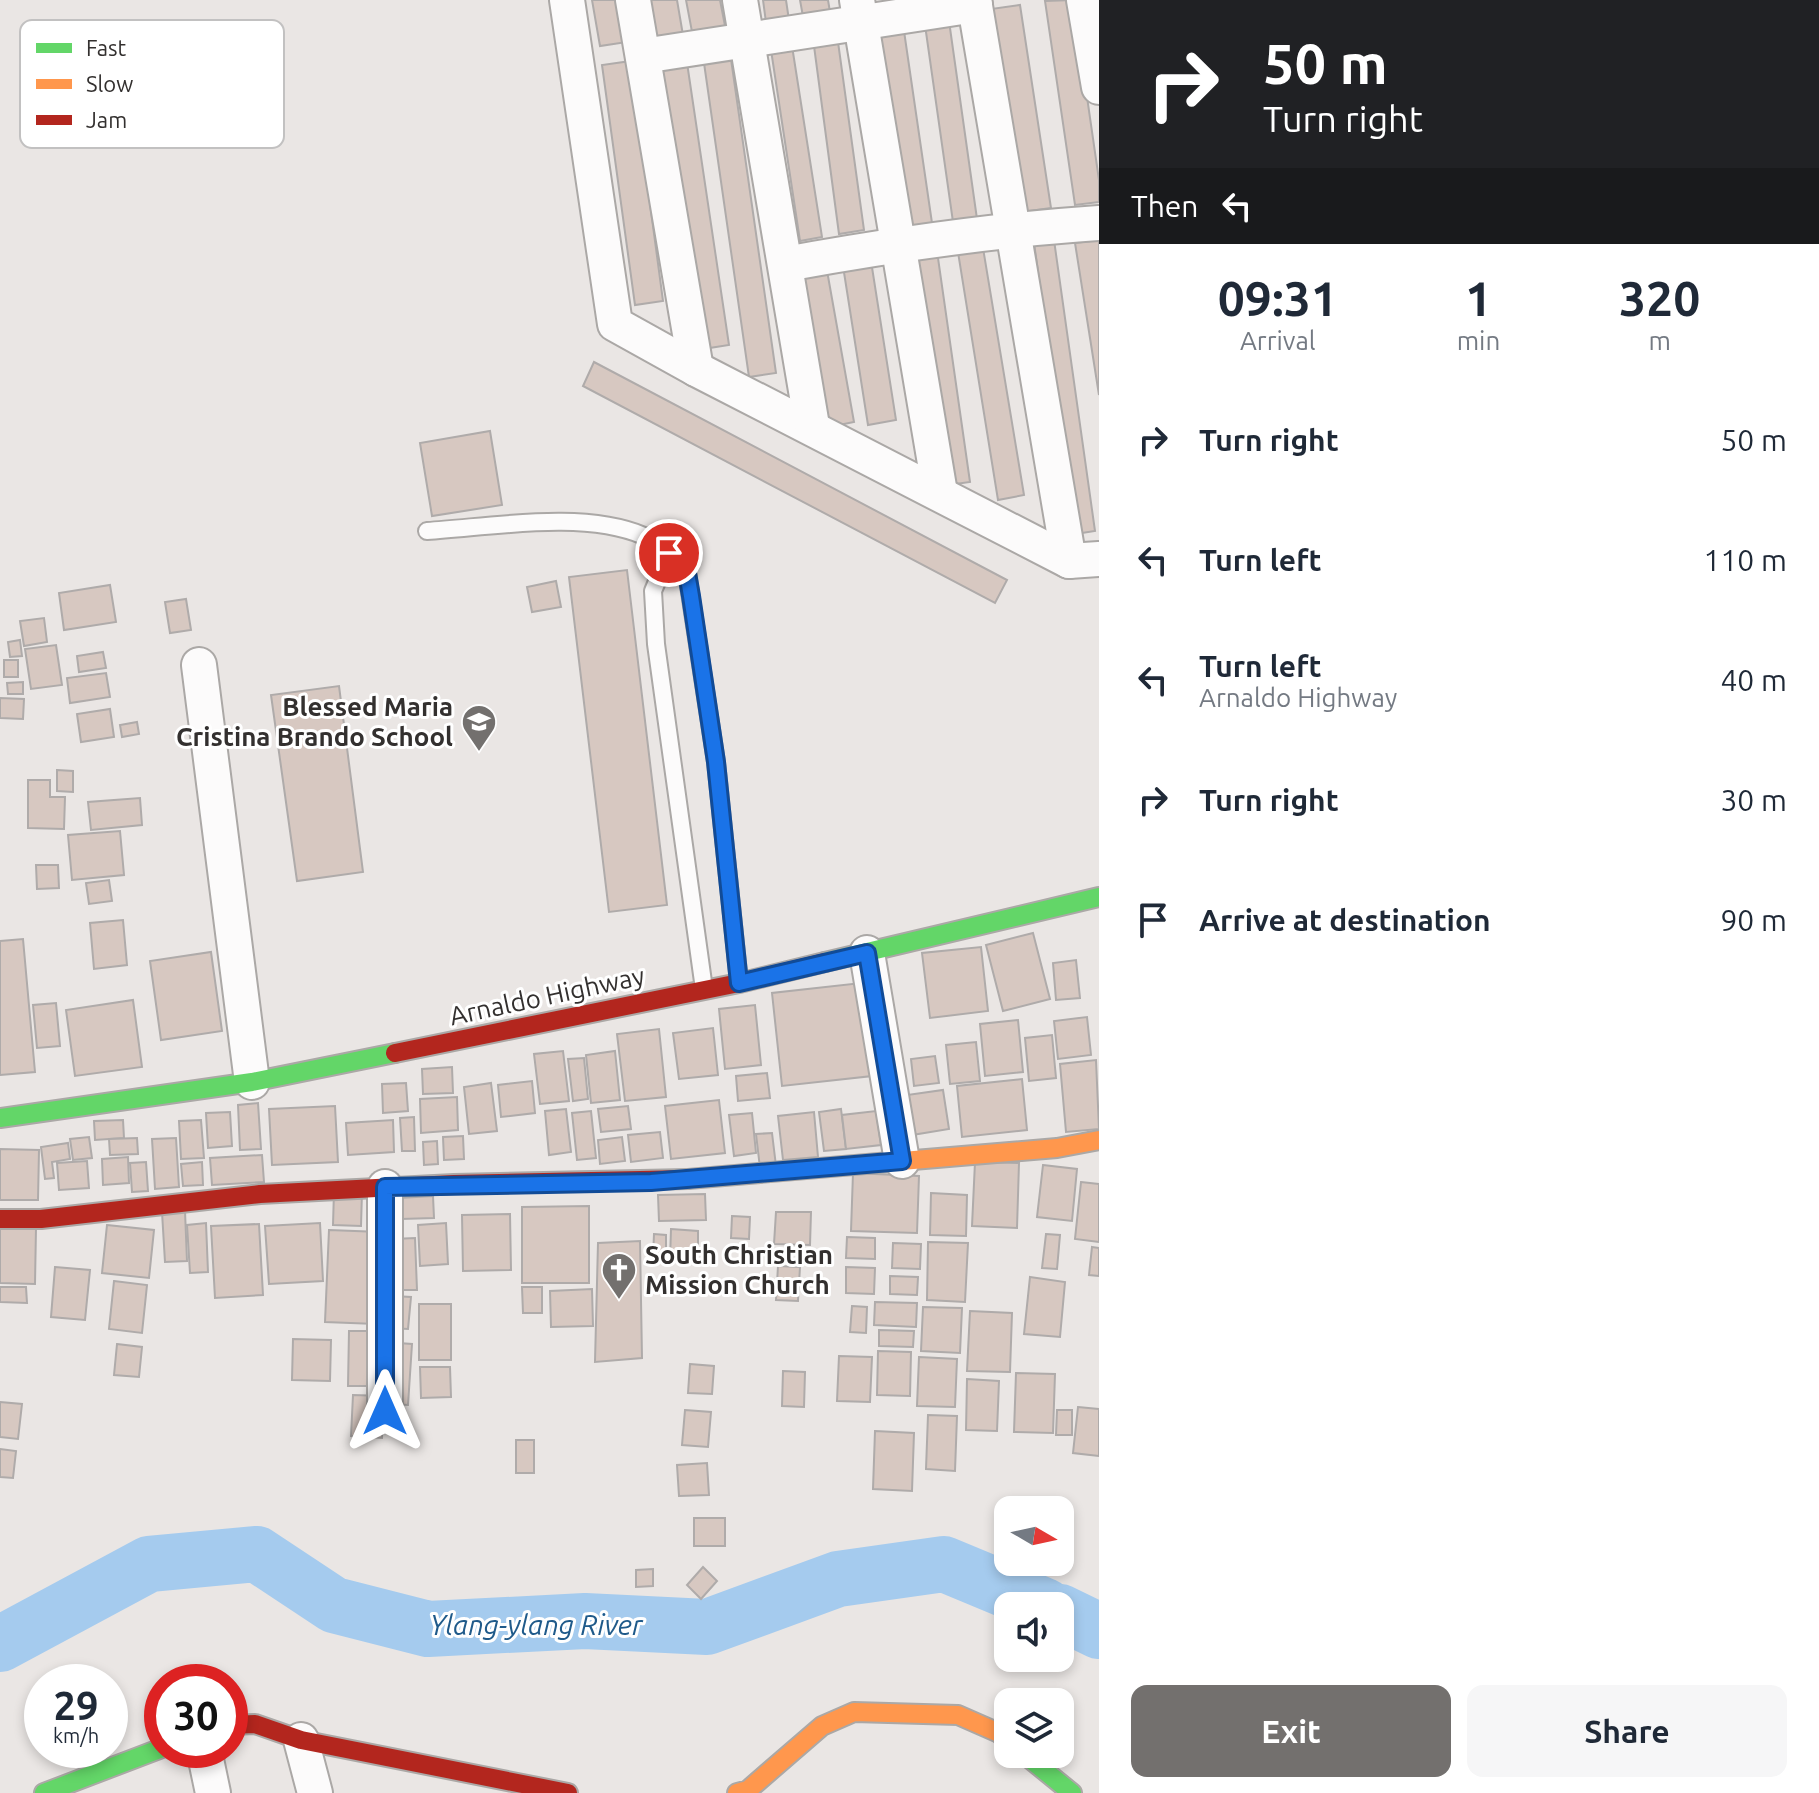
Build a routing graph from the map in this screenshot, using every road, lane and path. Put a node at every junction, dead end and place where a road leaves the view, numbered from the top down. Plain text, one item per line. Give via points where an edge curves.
1 (567, 0) edge
2 (633, 0) edge
3 (740, 0) edge
4 (1084, 0) edge
5 (975, 2) edge
6 (859, 12) edge
7 (748, 39) junction
8 (643, 56) junction
9 (1099, 87) edge
10 (1099, 223) edge
11 (1013, 228) junction
12 (899, 244) junction
13 (786, 264) junction
14 (696, 369) junction
15 (812, 426) junction
16 (940, 493) junction
17 (427, 531) dead end
18 (669, 553) junction
19 (1084, 560) edge
20 (199, 665) dead end
21 (1099, 897) edge
22 (867, 953) junction
23 (739, 983) junction
24 (704, 990) junction
25 (252, 1082) junction
26 (0, 1118) edge
27 (1097, 1143) edge
28 (902, 1161) junction
29 (385, 1187) junction
30 (0, 1219) edge
31 (385, 1411) dead end
32 (248, 1724) edge
33 (994, 1731) edge
34 (301, 1740) junction
35 (144, 1758) edge
36 (208, 1768) edge
37 (1041, 1768) edge
38 (103, 1782) edge
39 (536, 1790) edge
40 (44, 1793) edge
41 (213, 1793) edge
42 (315, 1793) edge
43 (737, 1793) edge
44 (1072, 1793) edge

1 - 14 street via 615,324
2 - 8 street
3 - 7 street
4 - 9 street
5 - 6 street
5 - 11 street
6 - 7 street
6 - 12 street
7 - 8 street
7 - 13 street
8 - 14 street
10 - 11 street
11 - 12 street
11 - 19 street
12 - 13 street
12 - 16 street
13 - 15 street
14 - 15 street
15 - 16 street
16 - 19 street
17 - 18 lane via 593,521 646,537
18 - 23 lane via 687,573 716,762
18 - 24 lane via 653,591 656,644
20 - 25 street
21 - 22 street, Arnaldo Highway
22 - 23 street, Arnaldo Highway
22 - 28 street
23 - 24 street, Arnaldo Highway
24 - 25 street, Arnaldo Highway
25 - 26 street, Arnaldo Highway
27 - 28 street
28 - 29 street via 651,1182
29 - 30 street
29 - 31 street
32 - 34 street
33 - 43 street via 958,1715 854,1712 822,1726 748,1790
34 - 39 street
34 - 42 street
35 - 38 street
36 - 41 street
37 - 44 street
38 - 40 street

